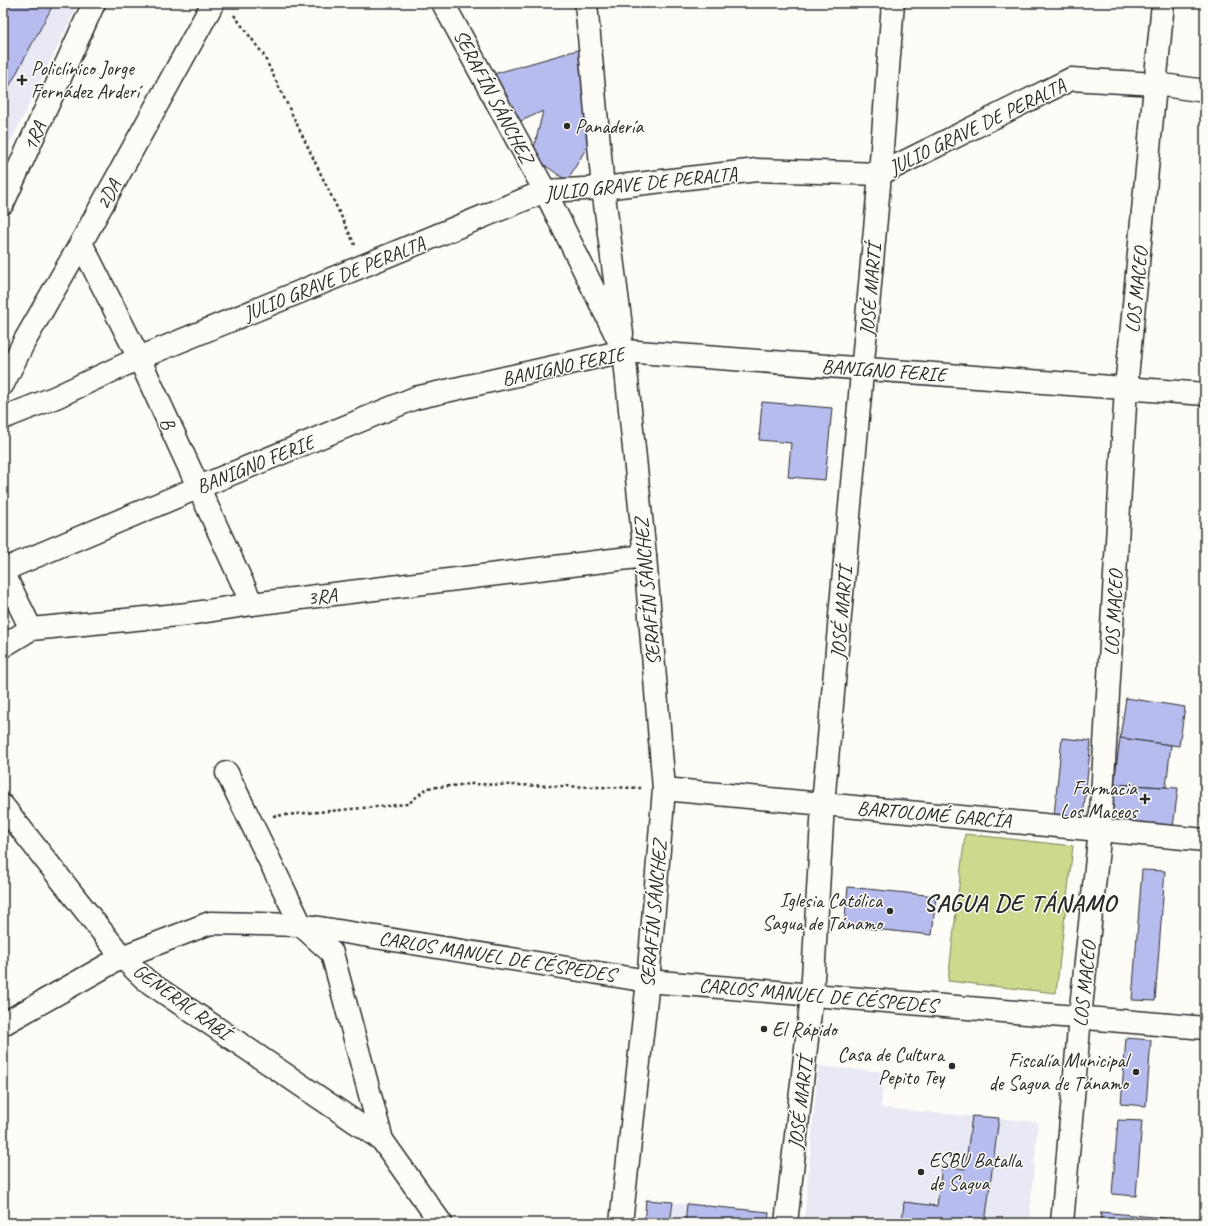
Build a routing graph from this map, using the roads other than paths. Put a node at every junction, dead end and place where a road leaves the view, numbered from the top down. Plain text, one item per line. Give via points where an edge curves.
1 (94, 3) edge
2 (443, 3) edge
3 (586, 3) edge
4 (893, 3) edge
5 (1163, 3) edge
6 (222, 6) edge
7 (1156, 84) junction
8 (1205, 91) edge
9 (880, 174) junction
10 (603, 188) junction
11 (545, 191) junction
12 (3, 202) edge
13 (81, 243) junction
14 (624, 351) junction
15 (139, 358) junction
16 (863, 369) junction
17 (3, 384) edge
18 (1126, 388) junction
19 (1205, 394) edge
20 (3, 418) edge
21 (197, 488) junction
22 (645, 556) junction
23 (3, 571) edge
24 (252, 604) junction
25 (31, 629) junction
26 (3, 646) edge
27 (227, 773) dead end
28 (664, 789) junction
29 (823, 804) junction
30 (3, 806) edge
31 (1100, 830) junction
32 (1205, 840) edge
33 (301, 924) junction
34 (122, 956) junction
35 (648, 981) junction
36 (812, 995) junction
37 (1080, 1017) junction
38 (3, 1024) edge
39 (1205, 1028) edge
40 (382, 1140) junction
41 (441, 1223) edge
42 (621, 1223) edge
43 (786, 1223) edge
44 (1062, 1223) edge

1 - 12 street, 1RA
2 - 11 street, SERAFÍN SÁNCHEZ
3 - 10 street
4 - 9 street, JOSÉ MARTÍ
5 - 7 street, LOS MACEO
6 - 13 street, 2DA
7 - 8 street, JULIO GRAVE DE PERALTA
7 - 9 street, JULIO GRAVE DE PERALTA via 1071,79
7 - 18 street, LOS MACEO
9 - 10 street, JULIO GRAVE DE PERALTA via 757,170
9 - 16 street, JOSÉ MARTÍ
10 - 11 street, JULIO GRAVE DE PERALTA
10 - 14 street
11 - 14 street, SERAFÍN SÁNCHEZ
11 - 15 street, JULIO GRAVE DE PERALTA
13 - 15 street, B
13 - 17 street, 2DA
14 - 16 street, BANIGNO FERIE
14 - 21 street, BANIGNO FERIE via 415,398
14 - 22 street, SERAFÍN SÁNCHEZ
15 - 20 street, JULIO GRAVE DE PERALTA via 56,397
15 - 21 street, B
16 - 18 street, BANIGNO FERIE
16 - 29 street, JOSÉ MARTÍ
18 - 19 street, BANIGNO FERIE
18 - 31 street, LOS MACEO
21 - 23 street, BANIGNO FERIE
21 - 24 street, B
22 - 24 street, 3RA
22 - 28 street, SERAFÍN SÁNCHEZ
23 - 25 street
24 - 25 street, 3RA via 188,614
25 - 26 street, 3RA
27 - 33 street, GENERAL RABÍ
28 - 29 street, BARTOLOMÉ GARCÍA
28 - 35 street, SERAFÍN SÁNCHEZ
29 - 31 street, BARTOLOMÉ GARCÍA
29 - 36 street, JOSÉ MARTÍ
30 - 34 street, GENERAL RABÍ
31 - 32 street, BARTOLOMÉ GARCÍA
31 - 37 street, LOS MACEO
33 - 34 street, CARLOS MANUEL DE CÉSPEDES via 210,922
33 - 35 street, CARLOS MANUEL DE CÉSPEDES
33 - 40 street, GENERAL RABÍ via 332,953
34 - 38 street, CARLOS MANUEL DE CÉSPEDES
34 - 40 street, GENERAL RABÍ via 147,981
35 - 36 street, CARLOS MANUEL DE CÉSPEDES
35 - 42 street, SERAFÍN SÁNCHEZ
36 - 37 street, CARLOS MANUEL DE CÉSPEDES
36 - 43 street, JOSÉ MARTÍ
37 - 39 street, CARLOS MANUEL DE CÉSPEDES
37 - 44 street, LOS MACEO
40 - 41 street, GENERAL RABÍ

